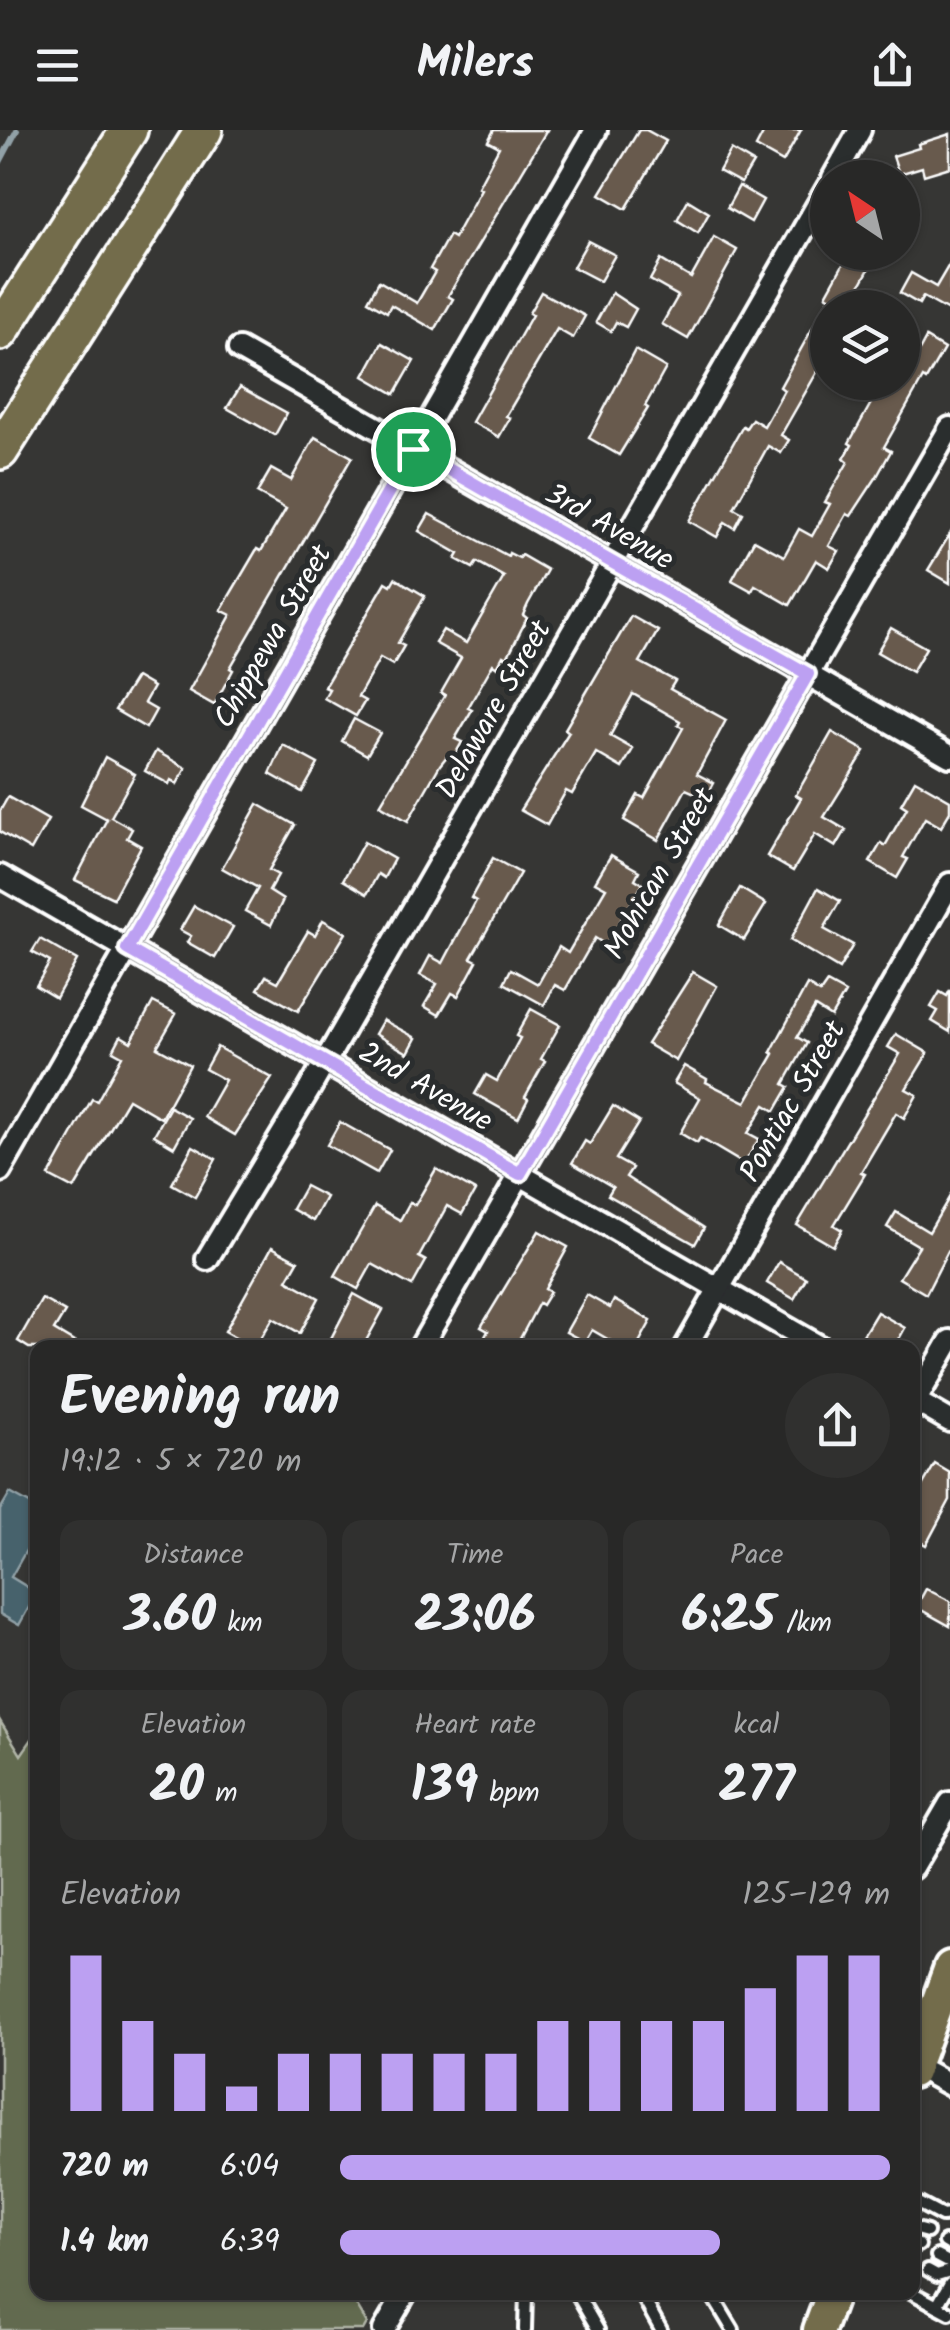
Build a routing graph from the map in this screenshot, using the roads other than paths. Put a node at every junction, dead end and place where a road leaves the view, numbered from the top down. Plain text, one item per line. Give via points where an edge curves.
1 (129, 130) edge
2 (204, 130) edge
3 (596, 130) edge
4 (860, 130) edge
5 (843, 160) edge
6 (810, 218) edge
7 (0, 332) edge
8 (239, 350) dead end
9 (950, 428) edge
10 (413, 449) junction
11 (0, 451) edge
12 (612, 562) junction
13 (808, 674) junction
14 (950, 756) edge
15 (0, 876) edge
16 (950, 884) edge
17 (127, 949) junction
18 (325, 1062) junction
19 (0, 1171) edge
20 (520, 1174) junction
21 (206, 1259) dead end
22 (719, 1288) junction
23 (425, 1340) edge
24 (690, 1340) edge
25 (808, 1340) edge
26 (950, 1341) edge
27 (920, 1392) edge
28 (920, 1405) edge
29 (950, 1421) edge
30 (950, 1803) edge
31 (920, 1854) edge
32 (948, 1982) edge
33 (920, 2050) edge
34 (920, 2070) edge
35 (950, 2085) edge
36 (920, 2204) edge
37 (947, 2219) edge
38 (920, 2230) edge
39 (927, 2232) dead end
40 (937, 2256) dead end
41 (950, 2263) edge
42 (928, 2270) dead end
43 (950, 2271) edge
44 (950, 2284) edge
45 (920, 2297) edge
46 (401, 2300) edge
47 (526, 2300) edge
48 (581, 2300) edge
49 (644, 2300) edge
50 (715, 2300) edge
51 (830, 2300) edge
52 (937, 2306) junction
53 (950, 2314) edge
54 (384, 2330) edge
55 (526, 2330) edge
56 (598, 2330) edge
57 (661, 2330) edge
58 (733, 2330) edge
59 (820, 2330) edge

1 - 7 highway
2 - 11 highway
3 - 10 street, Chippewa Street
4 - 5 street
6 - 12 street, Delaware Street
8 - 10 street, 3rd Avenue
9 - 13 street, Mohican Street
10 - 12 street, 3rd Avenue
10 - 17 street, Chippewa Street
12 - 13 street, 3rd Avenue
12 - 18 street, Delaware Street
13 - 14 street, 3rd Avenue
13 - 20 street, Mohican Street
15 - 17 street, 2nd Avenue
16 - 22 street, Pontiac Street
17 - 18 street, 2nd Avenue
17 - 19 street, Chippewa Street
18 - 20 street, 2nd Avenue
18 - 21 street, Delaware Street
20 - 22 street, 2nd Avenue
20 - 23 street, Mohican Street
22 - 24 street, Pontiac Street
22 - 25 street, 2nd Avenue
26 - 27 street
28 - 29 street
30 - 31 street
32 - 33 main road
34 - 35 street
36 - 37 lane
38 - 39 lane
40 - 41 lane
42 - 43 lane
44 - 52 lane
45 - 52 lane
46 - 54 street
47 - 55 lane
48 - 56 lane
49 - 57 lane
50 - 58 lane
51 - 59 main road
52 - 53 lane

